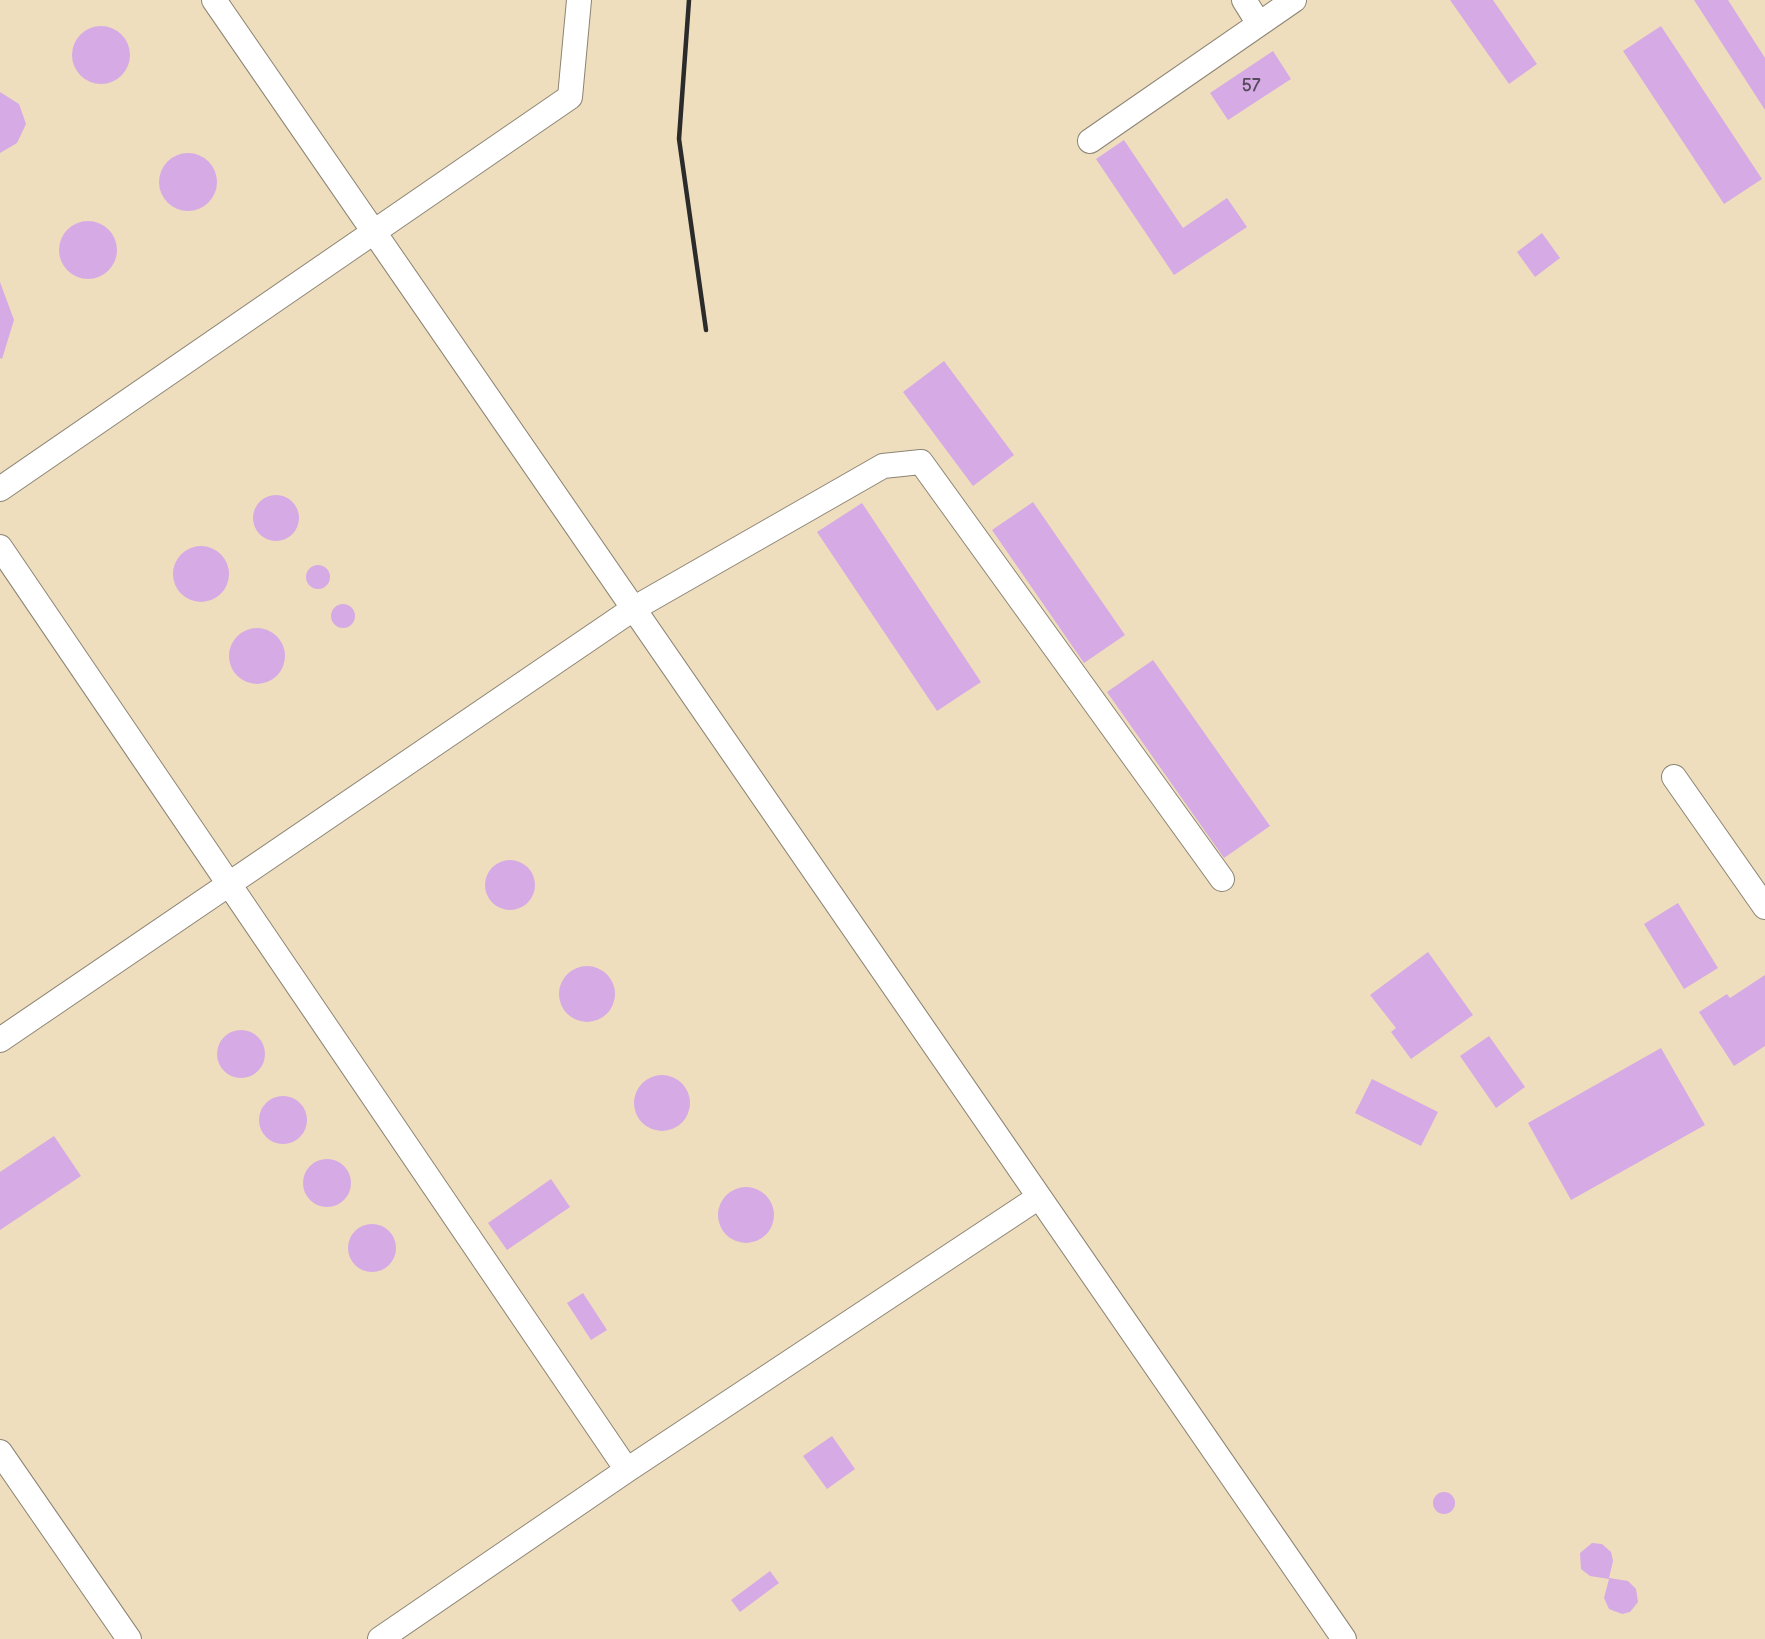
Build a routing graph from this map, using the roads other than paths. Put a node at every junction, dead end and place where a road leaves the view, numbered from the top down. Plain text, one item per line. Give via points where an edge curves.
1 (214, 0) edge
2 (579, 0) edge
3 (1244, 0) edge
4 (1294, 0) edge
5 (1259, 24) junction
6 (1090, 141) dead end
7 (374, 232) junction
8 (0, 489) edge
9 (0, 547) edge
10 (633, 609) junction
11 (1674, 777) dead end
12 (1222, 879) dead end
13 (230, 884) junction
14 (1765, 907) edge
15 (0, 1040) edge
16 (1039, 1197) junction
17 (0, 1452) edge
18 (627, 1470) junction
19 (129, 1639) edge
20 (380, 1639) edge
21 (1344, 1639) edge

1 - 7 street
2 - 7 street via 570,97
3 - 5 street
4 - 5 street
5 - 6 street
7 - 8 street
7 - 10 street
9 - 13 street
10 - 12 street via 883,466 921,462
10 - 13 street
10 - 16 street
11 - 14 street
13 - 15 street
13 - 18 street
16 - 18 street
16 - 21 street
17 - 19 street
18 - 20 street

